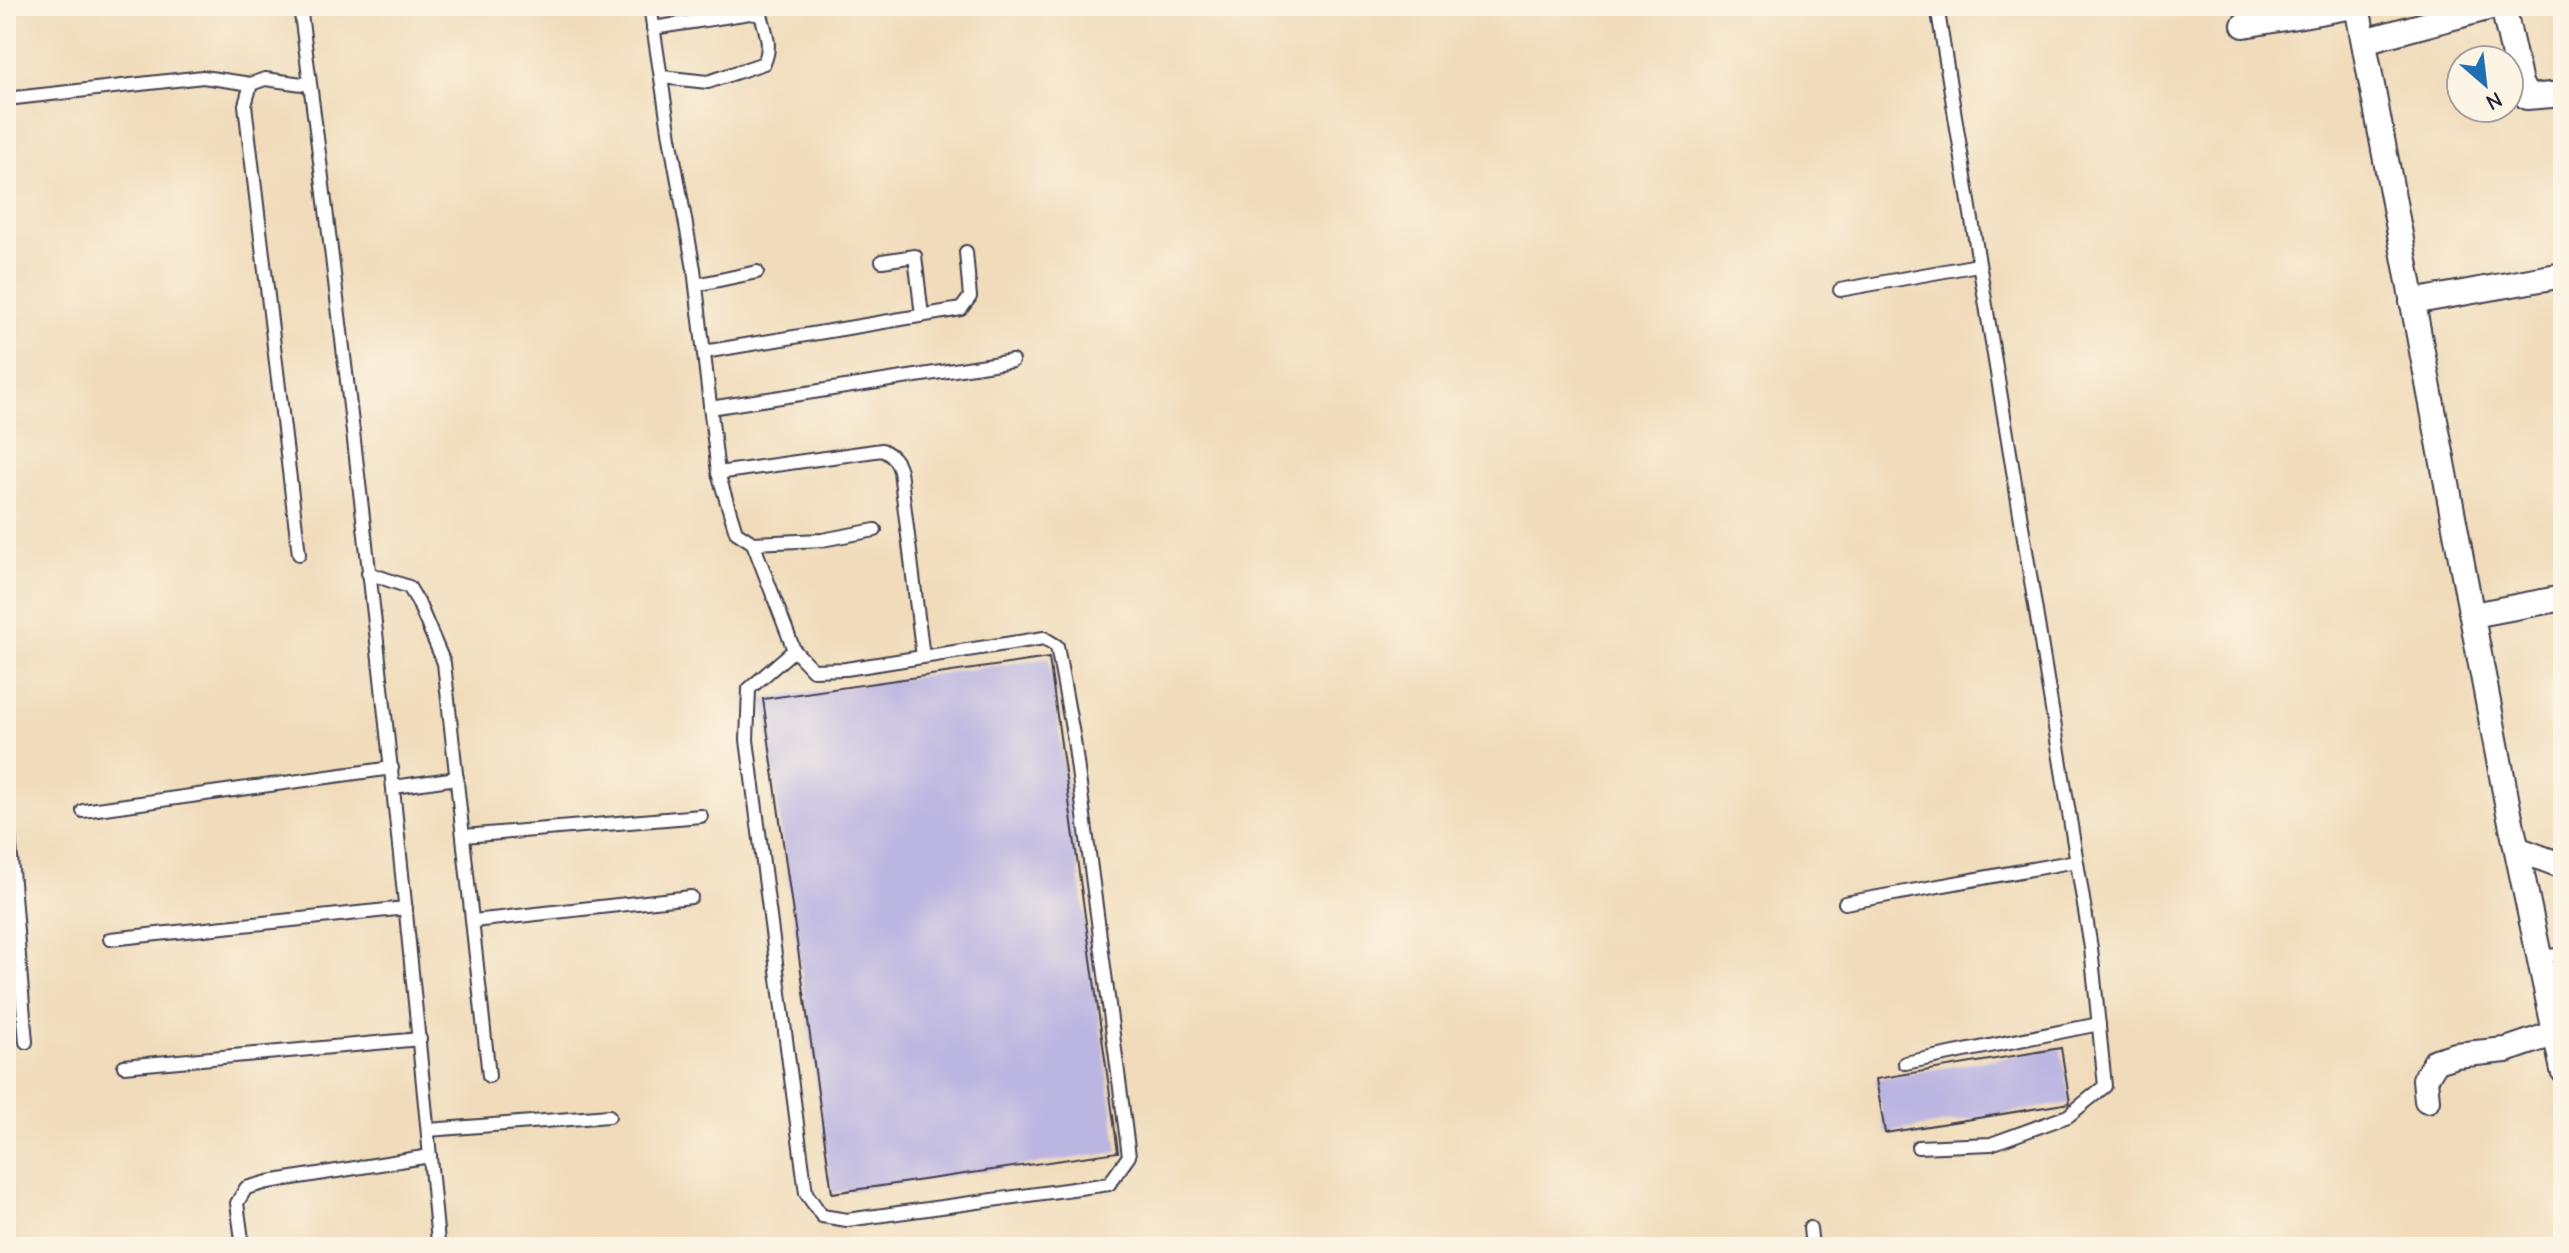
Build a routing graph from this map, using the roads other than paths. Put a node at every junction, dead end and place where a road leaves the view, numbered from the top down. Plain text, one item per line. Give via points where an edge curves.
1 (300, 6) edge
2 (650, 6) edge
3 (1937, 6) edge
4 (2356, 6) edge
5 (2495, 6) edge
6 (2503, 6) edge
7 (2244, 25) dead end
8 (653, 28) junction
9 (2364, 41) junction
10 (661, 77) junction
11 (251, 84) junction
12 (310, 85) junction
13 (2563, 94) edge
14 (6, 99) edge
15 (966, 252) dead end
16 (882, 261) dead end
17 (1978, 265) junction
18 (757, 272) dead end
19 (2563, 275) edge
20 (696, 285) junction
21 (1840, 290) dead end
22 (2412, 302) junction
23 (922, 316) junction
24 (704, 352) junction
25 (1012, 361) dead end
26 (710, 408) junction
27 (718, 473) junction
28 (875, 530) dead end
29 (753, 543) junction
30 (299, 554) dead end
31 (368, 573) junction
32 (2563, 598) edge
33 (2473, 615) junction
34 (794, 650) junction
35 (923, 657) junction
36 (392, 768) junction
37 (457, 778) junction
38 (394, 787) junction
39 (6, 797) edge
40 (83, 811) dead end
41 (701, 816) dead end
42 (464, 836) junction
43 (2517, 849) junction
44 (2076, 861) junction
45 (2563, 866) edge
46 (691, 897) dead end
47 (1845, 903) dead end
48 (406, 908) junction
49 (473, 921) junction
50 (110, 939) dead end
51 (2551, 956) edge
52 (2099, 1024) junction
53 (2556, 1033) junction
54 (420, 1039) junction
55 (26, 1042) dead end
56 (1905, 1063) dead end
57 (124, 1066) dead end
58 (2563, 1070) edge
59 (489, 1076) dead end
60 (2427, 1100) dead end
61 (609, 1116) dead end
62 (428, 1130) junction
63 (1918, 1147) dead end
64 (430, 1156) junction
65 (1810, 1228) dead end
66 (243, 1247) edge
67 (436, 1247) edge
68 (1812, 1247) edge

1 - 12 lane
2 - 8 lane
3 - 17 lane
4 - 7 street
4 - 9 street
5 - 9 street
6 - 13 street via 2527,97
8 - 10 lane
8 - 10 lane via 750,13 761,15 769,39 764,63 708,82
9 - 22 street
10 - 20 lane
11 - 12 lane via 265,79
11 - 14 lane via 203,77
11 - 30 lane via 245,105
12 - 31 lane
15 - 23 lane via 970,297 961,309
16 - 23 lane via 915,256
17 - 21 lane
17 - 44 lane
18 - 20 lane
19 - 22 street
20 - 24 lane
22 - 33 street
23 - 24 lane
24 - 26 lane
25 - 26 lane
26 - 27 lane
27 - 29 lane via 736,532
27 - 35 lane via 882,450 890,454 900,471
28 - 29 lane via 822,540
29 - 34 lane
31 - 36 lane
31 - 37 lane via 409,587 418,602 444,663
32 - 33 street
33 - 43 street
34 - 35 lane via 813,670
34 - 35 lane via 749,689 747,740 806,1193 822,1216 847,1220 1109,1184 1129,1156 1057,646 1044,638
36 - 38 lane
36 - 40 lane
37 - 38 lane
37 - 42 lane
38 - 48 lane
39 - 55 lane
41 - 42 lane
42 - 49 lane
43 - 45 street
43 - 51 street
44 - 47 lane
44 - 52 lane
46 - 49 lane
48 - 50 lane
48 - 54 lane
49 - 59 lane
51 - 53 street
52 - 56 lane
52 - 63 lane via 2105,1086 2068,1116 1991,1144
53 - 58 street
53 - 60 street via 2506,1050 2436,1061 2425,1079
54 - 57 lane
54 - 62 lane
61 - 62 lane
62 - 64 lane
64 - 66 lane via 246,1188 237,1203
64 - 67 lane
65 - 68 lane

